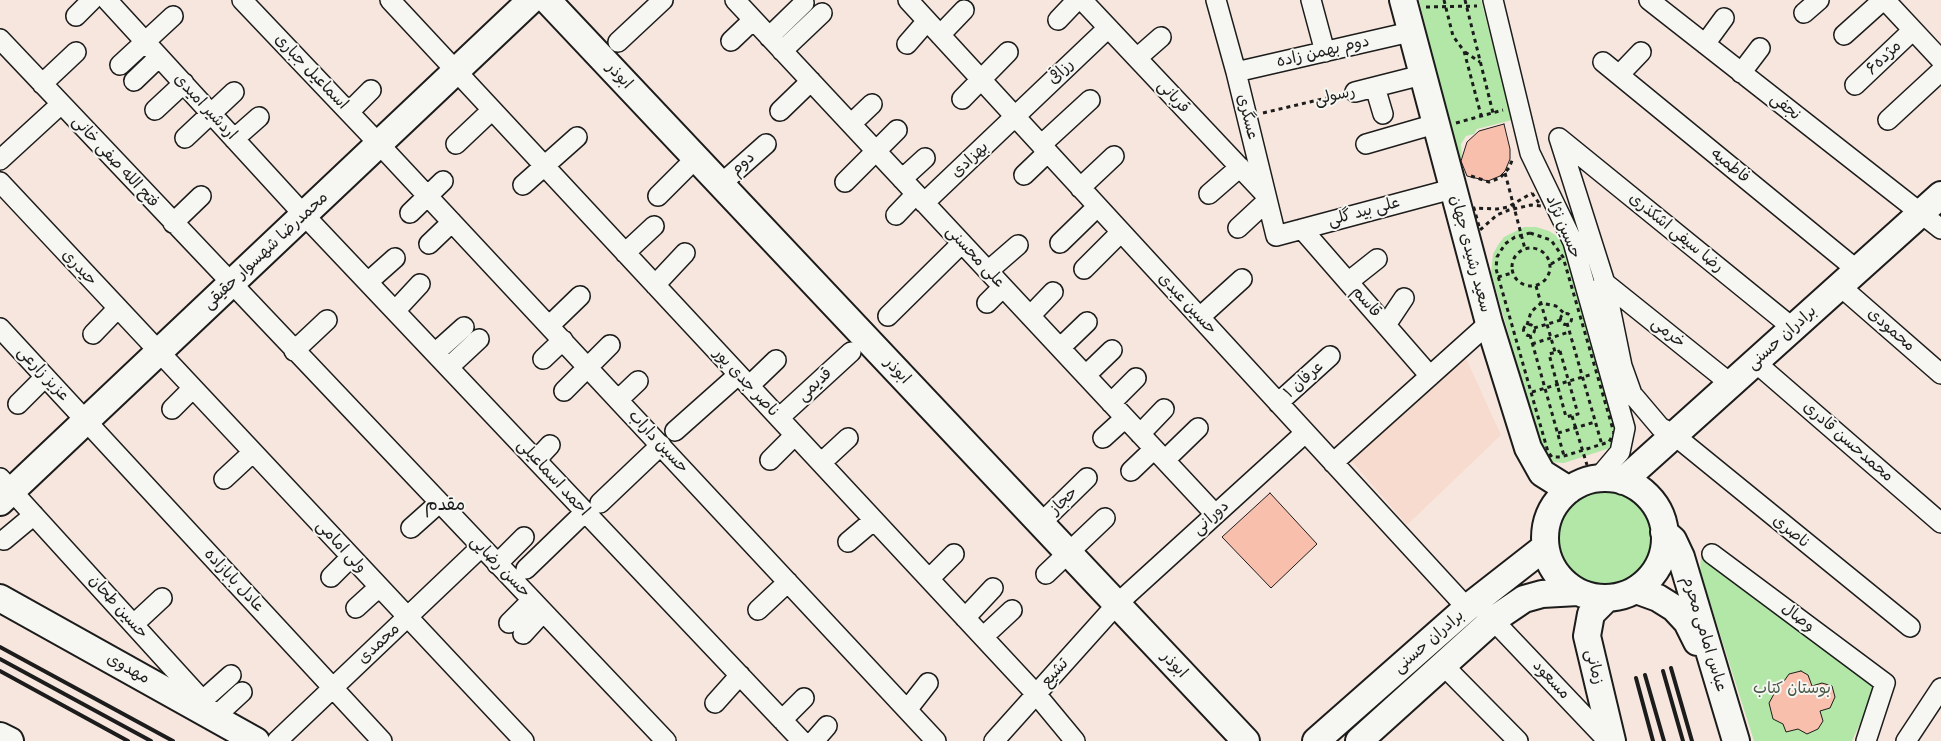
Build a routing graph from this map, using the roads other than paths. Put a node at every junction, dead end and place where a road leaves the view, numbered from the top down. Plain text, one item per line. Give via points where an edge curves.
1 (92, 0) edge
2 (107, 0) edge
3 (390, 0) edge
4 (531, 0) edge
5 (548, 0) edge
6 (662, 0) edge
7 (1077, 0) edge
8 (1082, 0) edge
9 (1216, 0) edge
10 (1311, 0) edge
11 (1649, 0) edge
12 (1819, 0) edge
13 (1884, 0) edge
14 (245, 1) edge
15 (804, 3) dead end
16 (1414, 3) edge
17 (1486, 3) edge
18 (744, 7) edge
19 (964, 10) dead end
20 (822, 13) dead end
21 (923, 13) edge
22 (1804, 13) dead end
23 (76, 16) dead end
24 (173, 16) dead end
25 (1724, 18) dead end
26 (1058, 20) dead end
27 (1108, 28) junction
28 (1913, 30) junction
29 (1410, 32) junction
30 (1844, 35) dead end
31 (769, 37) junction
32 (1161, 37) dead end
33 (0, 39) edge
34 (145, 41) junction
35 (731, 41) dead end
36 (618, 42) dead end
37 (907, 44) dead end
38 (1705, 44) junction
39 (1760, 48) dead end
40 (782, 51) junction
41 (76, 52) dead end
42 (1008, 52) dead end
43 (1325, 52) junction
44 (1641, 52) dead end
45 (159, 57) junction
46 (1137, 58) junction
47 (1941, 60) edge
48 (1603, 62) dead end
49 (120, 65) dead end
50 (456, 71) junction
51 (1941, 71) edge
52 (1236, 72) junction
53 (1741, 72) junction
54 (1422, 75) junction
55 (1619, 75) junction
56 (982, 80) junction
57 (134, 81) dead end
58 (811, 81) junction
59 (42, 84) junction
60 (184, 84) junction
61 (1856, 85) dead end
62 (1375, 86) junction
63 (371, 90) dead end
64 (234, 92) dead end
65 (1355, 92) road end
66 (962, 99) dead end
67 (1090, 100) dead end
68 (61, 104) junction
69 (872, 104) dead end
70 (155, 110) dead end
71 (492, 110) junction
72 (780, 111) dead end
73 (349, 112) junction
74 (211, 113) junction
75 (1383, 114) dead end
76 (259, 117) dead end
77 (1015, 117) junction
78 (1888, 120) dead end
79 (1443, 122) junction
80 (851, 124) junction
81 (897, 130) dead end
82 (577, 137) dead end
83 (185, 138) dead end
84 (1559, 138) joint
85 (234, 139) junction
86 (379, 144) junction
87 (456, 144) dead end
88 (766, 144) dead end
89 (1366, 144) dead end
90 (1044, 149) junction
91 (875, 151) junction
92 (1114, 156) dead end
93 (696, 158) junction
94 (925, 158) dead end
95 (0, 160) edge
96 (544, 166) junction
97 (1240, 167) junction
98 (1024, 174) dead end
99 (902, 179) junction
100 (1458, 179) junction
101 (443, 180) dead end
102 (844, 182) dead end
103 (0, 183) edge
104 (721, 184) junction
105 (522, 185) dead end
106 (1080, 188) junction
107 (1209, 194) dead end
108 (1941, 195) edge
109 (201, 196) dead end
110 (429, 196) junction
111 (658, 196) dead end
112 (1266, 197) junction
113 (920, 198) junction
114 (1098, 207) junction
115 (410, 213) dead end
116 (1921, 213) junction
117 (304, 215) junction
118 (896, 215) dead end
119 (452, 222) junction
120 (173, 223) junction
121 (654, 226) dead end
122 (1238, 228) dead end
123 (1302, 229) junction
124 (1941, 229) edge
125 (1121, 232) junction
126 (1276, 236) joint
127 (962, 243) junction
128 (1060, 243) dead end
129 (429, 244) dead end
130 (1018, 245) dead end
131 (626, 253) junction
132 (685, 253) dead end
133 (395, 258) dead end
134 (1377, 258) dead end
135 (1084, 269) dead end
136 (988, 271) junction
137 (1848, 278) junction
138 (1242, 279) dead end
139 (368, 282) junction
140 (1348, 282) junction
141 (1605, 283) junction
142 (230, 284) junction
143 (420, 284) dead end
144 (655, 285) junction
145 (1003, 287) junction
146 (1053, 292) dead end
147 (580, 296) dead end
148 (1404, 298) dead end
149 (1590, 300) junction
150 (987, 303) dead end
151 (117, 309) junction
152 (395, 311) junction
153 (888, 316) dead end
154 (1030, 316) junction
155 (1200, 318) junction
156 (327, 320) dead end
157 (1086, 322) dead end
158 (1489, 323) junction
159 (1386, 325) junction
160 (549, 326) junction
161 (464, 327) dead end
162 (0, 328) edge
163 (1793, 328) junction
164 (93, 334) dead end
165 (479, 340) dead end
166 (563, 340) junction
167 (610, 345) dead end
168 (1060, 348) junction
169 (1112, 350) dead end
170 (294, 351) junction
171 (851, 352) dead end
172 (158, 353) junction
173 (435, 353) junction
174 (1330, 356) dead end
175 (543, 359) dead end
176 (776, 360) dead end
177 (1755, 362) junction
178 (449, 367) junction
179 (588, 368) junction
180 (1941, 374) edge
181 (1086, 375) junction
182 (1430, 376) junction
183 (45, 377) junction
184 (1136, 378) dead end
185 (744, 380) junction
186 (638, 381) dead end
187 (1731, 384) junction
188 (192, 389) junction
189 (564, 391) dead end
190 (618, 400) junction
191 (1111, 403) junction
192 (1278, 403) junction
193 (18, 404) dead end
194 (172, 408) dead end
195 (1164, 409) dead end
196 (779, 418) junction
197 (1125, 418) junction
198 (86, 420) junction
199 (1198, 428) dead end
200 (675, 431) dead end
201 (1305, 433) junction
202 (1140, 434) junction
203 (795, 435) junction
204 (1674, 435) junction
205 (848, 438) dead end
206 (1103, 438) dead end
207 (550, 444) dead end
208 (661, 446) junction
209 (252, 453) junction
210 (1160, 455) junction
211 (536, 460) junction
212 (770, 460) dead end
213 (821, 463) junction
214 (1333, 463) junction
215 (1131, 471) dead end
216 (1088, 478) dead end
217 (224, 479) dead end
218 (1595, 482) junction
219 (4, 491) edge
220 (439, 503) junction
221 (593, 508) junction
222 (1215, 514) junction
223 (34, 515) junction
224 (1105, 518) dead end
225 (874, 520) junction
226 (1041, 523) junction
227 (1941, 523) edge
228 (411, 528) dead end
229 (1664, 532) junction
230 (524, 537) dead end
231 (4, 540) dead end
232 (848, 542) dead end
233 (481, 547) junction
234 (1545, 547) junction
235 (1067, 552) junction
236 (954, 554) dead end
237 (1712, 554) dead end
238 (351, 558) junction
239 (497, 564) junction
240 (526, 569) dead end
241 (1046, 574) dead end
242 (331, 577) dead end
243 (928, 579) junction
244 (788, 582) junction
245 (379, 587) junction
246 (993, 588) dead end
247 (1636, 590) junction
248 (1578, 592) junction
249 (0, 598) edge
250 (162, 598) dead end
251 (1608, 598) junction
252 (1117, 604) junction
253 (537, 606) junction
254 (356, 608) dead end
255 (1467, 608) junction
256 (758, 610) dead end
257 (1012, 610) dead end
258 (407, 618) junction
259 (965, 618) junction
260 (1493, 620) junction
261 (134, 624) junction
262 (1910, 628) dead end
263 (516, 629) dead end
264 (983, 637) junction
265 (1444, 666) junction
266 (231, 675) dead end
267 (740, 676) junction
268 (928, 683) dead end
269 (333, 688) junction
270 (242, 692) dead end
271 (1940, 693) edge
272 (1036, 694) junction
273 (804, 698) dead end
274 (203, 700) junction
275 (1360, 702) junction
276 (715, 703) dead end
277 (907, 710) junction
278 (220, 719) junction
279 (782, 720) junction
280 (1379, 723) junction
281 (827, 726) dead end
282 (0, 736) edge
283 (370, 737) edge
284 (10, 741) edge
285 (256, 741) edge
286 (277, 741) edge
287 (524, 741) edge
288 (666, 741) edge
289 (802, 741) edge
290 (814, 741) edge
291 (936, 741) edge
292 (994, 741) edge
293 (1075, 741) edge
294 (1246, 741) edge
295 (1316, 741) edge
296 (1359, 741) edge
297 (1518, 741) edge
298 (1610, 741) edge
299 (1725, 741) edge
300 (1736, 741) edge
301 (1866, 741) edge
302 (1906, 741) edge

1 - 23 street
2 - 34 street, اردشیر امیدی
3 - 50 street, ناصر جدی پور
4 - 50 main road, محمدرضا شهسوار حقیقی
5 - 93 main road, ابوذر
6 - 36 street
7 - 26 street
8 - 27 street, قربانی
9 - 52 street, عسگری
10 - 43 street
11 - 38 street, نجفی
12 - 22 street
13 - 28 street
13 - 30 street
14 - 73 street, اسماعیل جباری
15 - 31 street
16 - 29 main road, سعید رشیدی جهان
17 - 149 street, حسین نژاد via 1530,153 1573,242
18 - 31 street, علی محسنی
18 - 35 street
19 - 21 street
20 - 40 street
21 - 37 street
21 - 56 street, حسین عبدی
24 - 34 street
25 - 38 street
27 - 46 street, قربانی
27 - 77 street, رزاقی
28 - 47 street
28 - 61 street, مژده۶
29 - 43 street, دوم بهمن زاده
29 - 54 main road, سعید رشیدی جهان
31 - 40 street, علی محسنی
32 - 46 street
33 - 59 street, فتح الله صفی خانی
34 - 45 street, اردشیر امیدی
34 - 49 street
38 - 53 street, نجفی
39 - 53 street
40 - 58 street, علی محسنی
41 - 59 street
42 - 56 street
43 - 52 street, دوم بهمن زاده
44 - 55 street
45 - 57 street
45 - 60 street, اردشیر امیدی
46 - 97 street, قربانی
48 - 55 street, فاطمیه
50 - 71 street, ناصر جدی پور
50 - 86 main road, محمدرضا شهسوار حقیقی
51 - 78 street
52 - 112 street, عسگری
53 - 116 street, نجفی
54 - 62 street, رسولی
54 - 79 main road, سعید رشیدی جهان
55 - 137 street, فاطمیه
56 - 66 street
56 - 77 street, حسین عبدی
58 - 72 street
58 - 80 street, علی محسنی
59 - 68 street, فتح الله صفی خانی
60 - 70 street
60 - 74 street, اردشیر امیدی
62 - 65 street, رسولی
62 - 75 street
63 - 73 street
64 - 74 street
67 - 90 street
68 - 95 street
68 - 120 street, فتح الله صفی خانی
69 - 80 street
71 - 87 street
71 - 96 street, ناصر جدی پور
73 - 86 street, اسماعیل جباری
74 - 83 street
74 - 85 street, اردشیر امیدی
76 - 85 street
77 - 90 street, حسین عبدی
77 - 113 street, بهزادی
79 - 89 street
79 - 100 main road, سعید رشیدی جهان
80 - 91 street, علی محسنی
81 - 91 street
82 - 96 street
84 - 141 street, ناصری
84 - 163 street, رضا سیفی اشکذری
85 - 117 street, اردشیر امیدی
86 - 110 street, حسین داراب
86 - 117 main road, محمدرضا شهسوار حقیقی
88 - 104 street, دوم
90 - 98 street
90 - 106 street, حسین عبدی
91 - 99 street, علی محسنی
91 - 102 street
92 - 106 street
93 - 104 main road, ابوذر
93 - 111 street
94 - 99 street
96 - 105 street
96 - 131 street, ناصر جدی پور
97 - 107 street
97 - 112 street, قربانی
99 - 113 street, علی محسنی
100 - 123 street, علی بید گلی
100 - 158 main road, سعید رشیدی جهان
101 - 110 street
103 - 151 street, حیدری
104 - 226 main road, ابوذر
106 - 114 street, حسین عبدی
108 - 116 main road, برادران حسنی
109 - 120 street
110 - 115 street
110 - 119 street, حسین داراب
112 - 122 street
112 - 126 street, عسگری
113 - 118 street, بهزادی
113 - 127 street, علی محسنی
114 - 125 street, حسین عبدی
114 - 128 street
116 - 124 street, نجفی
116 - 137 main road, برادران حسنی
117 - 139 street, احمد اسماعیلی
117 - 142 main road, محمدرضا شهسوار حقیقی
119 - 129 street
119 - 160 street, حسین داراب
120 - 142 street, فتح الله صفی خانی
121 - 131 street
123 - 126 street, علی بید گلی
123 - 140 street, قاسم
125 - 135 street
125 - 155 street, حسین عبدی
127 - 136 street, علی محسنی
127 - 153 street
130 - 136 street
131 - 144 street, ناصر جدی پور
132 - 144 street
133 - 139 street
134 - 140 street
136 - 145 street, علی محسنی
137 - 163 main road, برادران حسنی
137 - 180 street, محمودی
138 - 155 street
139 - 152 street, احمد اسماعیلی
140 - 159 street, قاسم
141 - 149 street
141 - 187 street, خرمی
141 - 204 street, ناصری via 1622,366 1632,394 1660,427
142 - 170 street, حسن رضایی
142 - 172 main road, محمدرضا شهسوار حقیقی
143 - 152 street
144 - 185 street, ناصر جدی پور
145 - 150 street
145 - 154 street, علی محسنی
146 - 154 street
147 - 160 street
148 - 159 street
149 - 218 street, حسین نژاد via 1624,428 1620,452
151 - 164 street
151 - 172 street, حیدری
152 - 173 street, احمد اسماعیلی
154 - 168 street, علی محسنی
155 - 192 street, حسین عبدی
156 - 170 street
157 - 168 street
158 - 182 street
158 - 218 main road, سعید رشیدی جهان via 1528,448 1542,473
159 - 182 street, قاسم
160 - 166 street, حسین داراب
161 - 173 street
162 - 183 street, عزیز زارعی
163 - 177 main road, برادران حسنی
165 - 178 street
166 - 175 street
166 - 179 street, حسین داراب
167 - 179 street
168 - 181 street, علی محسنی
169 - 181 street
170 - 220 street, حسن رضایی
171 - 196 street, قدیمی
172 - 188 street, ولی امامی
172 - 198 main road, محمدرضا شهسوار حقیقی
173 - 178 street, احمد اسماعیلی
174 - 192 street, عرفان ۱
176 - 185 street
177 - 187 main road, برادران حسنی
177 - 227 street, محمدحسن قادری
178 - 211 street, احمد اسماعیلی
179 - 189 street
179 - 190 street, حسین داراب
181 - 191 street, علی محسنی
182 - 214 street
183 - 193 street
183 - 198 street, عزیز زارعی
184 - 191 street
185 - 196 street, ناصر جدی پور
185 - 200 street
186 - 190 street
187 - 204 main road, برادران حسنی
188 - 194 street
188 - 209 street, ولی امامی
190 - 208 street, حسین داراب
191 - 197 street, علی محسنی
192 - 201 street, حسین عبدی
195 - 202 street
196 - 203 street, ناصر جدی پور
197 - 202 street, علی محسنی
197 - 206 street
198 - 219 main road, محمدرضا شهسوار حقیقی
198 - 269 street, عادل بابازاده
199 - 210 street
201 - 214 street, حسین عبدی
201 - 222 street, دورانی
202 - 210 street, علی محسنی
203 - 212 street
203 - 213 street, ناصر جدی پور
204 - 218 main road, برادران حسنی
204 - 262 street, ناصری
205 - 213 street
207 - 211 street
208 - 221 street
208 - 244 street, حسین داراب
209 - 217 street
209 - 238 street, ولی امامی
210 - 215 street
210 - 222 street, علی محسنی
211 - 221 street, احمد اسماعیلی via 563,478
213 - 225 street, ناصر جدی پور
214 - 255 street, حسین عبدی
216 - 226 street, حجاز
218 - 229 main road via 1634,486 1654,504
218 - 234 main road via 1557,501 1545,530
219 - 223 street, حسین طحان
220 - 228 street
220 - 233 street, حسن رضایی
221 - 240 street
221 - 267 street, احمد اسماعیلی
222 - 252 street, دورانی
223 - 231 street
223 - 261 street, حسین طحان
224 - 235 street
225 - 232 street
225 - 243 street, ناصر جدی پور
226 - 235 main road, ابوذر
229 - 247 main road via 1664,549 1658,565
229 - 300 main road, عباس امامی محرم via 1673,540 1681,556
230 - 239 street
233 - 239 street, حسن رضایی
233 - 258 street, محمدی
234 - 248 main road via 1551,565 1562,581
234 - 255 main road, برادران حسنی
235 - 241 street
235 - 252 main road, ابوذر
236 - 243 street
237 - 301 street, وصال via 1885,682
238 - 242 street
238 - 245 street, ولی امامی
239 - 253 street, حسن رضایی
243 - 259 street, ناصر جدی پور
244 - 256 street
244 - 277 street, حسین داراب
245 - 254 street
245 - 258 street, ولی امامی
246 - 259 street
247 - 251 main road
247 - 299 main road, عباس امامی محرم via 1674,608 1687,622 1697,642
248 - 251 main road
248 - 260 main road, برادران حسنی via 1542,594 1524,599
249 - 278 main road, مهدوی
250 - 261 street
251 - 298 main road, زمانی via 1591,614 1586,636
252 - 272 street, تشیع
252 - 294 main road, ابوذر
253 - 263 street
253 - 288 street, حسن رضایی
255 - 275 main road, برادران حسنی
257 - 264 street
258 - 269 street, محمدی
258 - 287 street, ولی امامی
259 - 264 street, ناصر جدی پور
260 - 265 main road, برادران حسنی
260 - 298 street, مسعود
261 - 274 street, حسین طحان
264 - 272 street, ناصر جدی پور
265 - 280 main road, برادران حسنی
265 - 297 street
266 - 274 street
267 - 276 street
267 - 279 street, احمد اسماعیلی
268 - 277 street
269 - 283 street, عادل بابازاده
269 - 286 street, محمدی
270 - 278 street
271 - 302 street
272 - 292 street, تشیع
272 - 293 street, ناصر جدی پور
273 - 279 street
274 - 278 street, حسین طحان
275 - 280 main road
275 - 295 main road, برادران حسنی
277 - 291 street, حسین داراب
278 - 285 main road, مهدوی
279 - 289 street, احمد اسماعیلی
280 - 296 main road, برادران حسنی
281 - 290 street
282 - 284 main road

